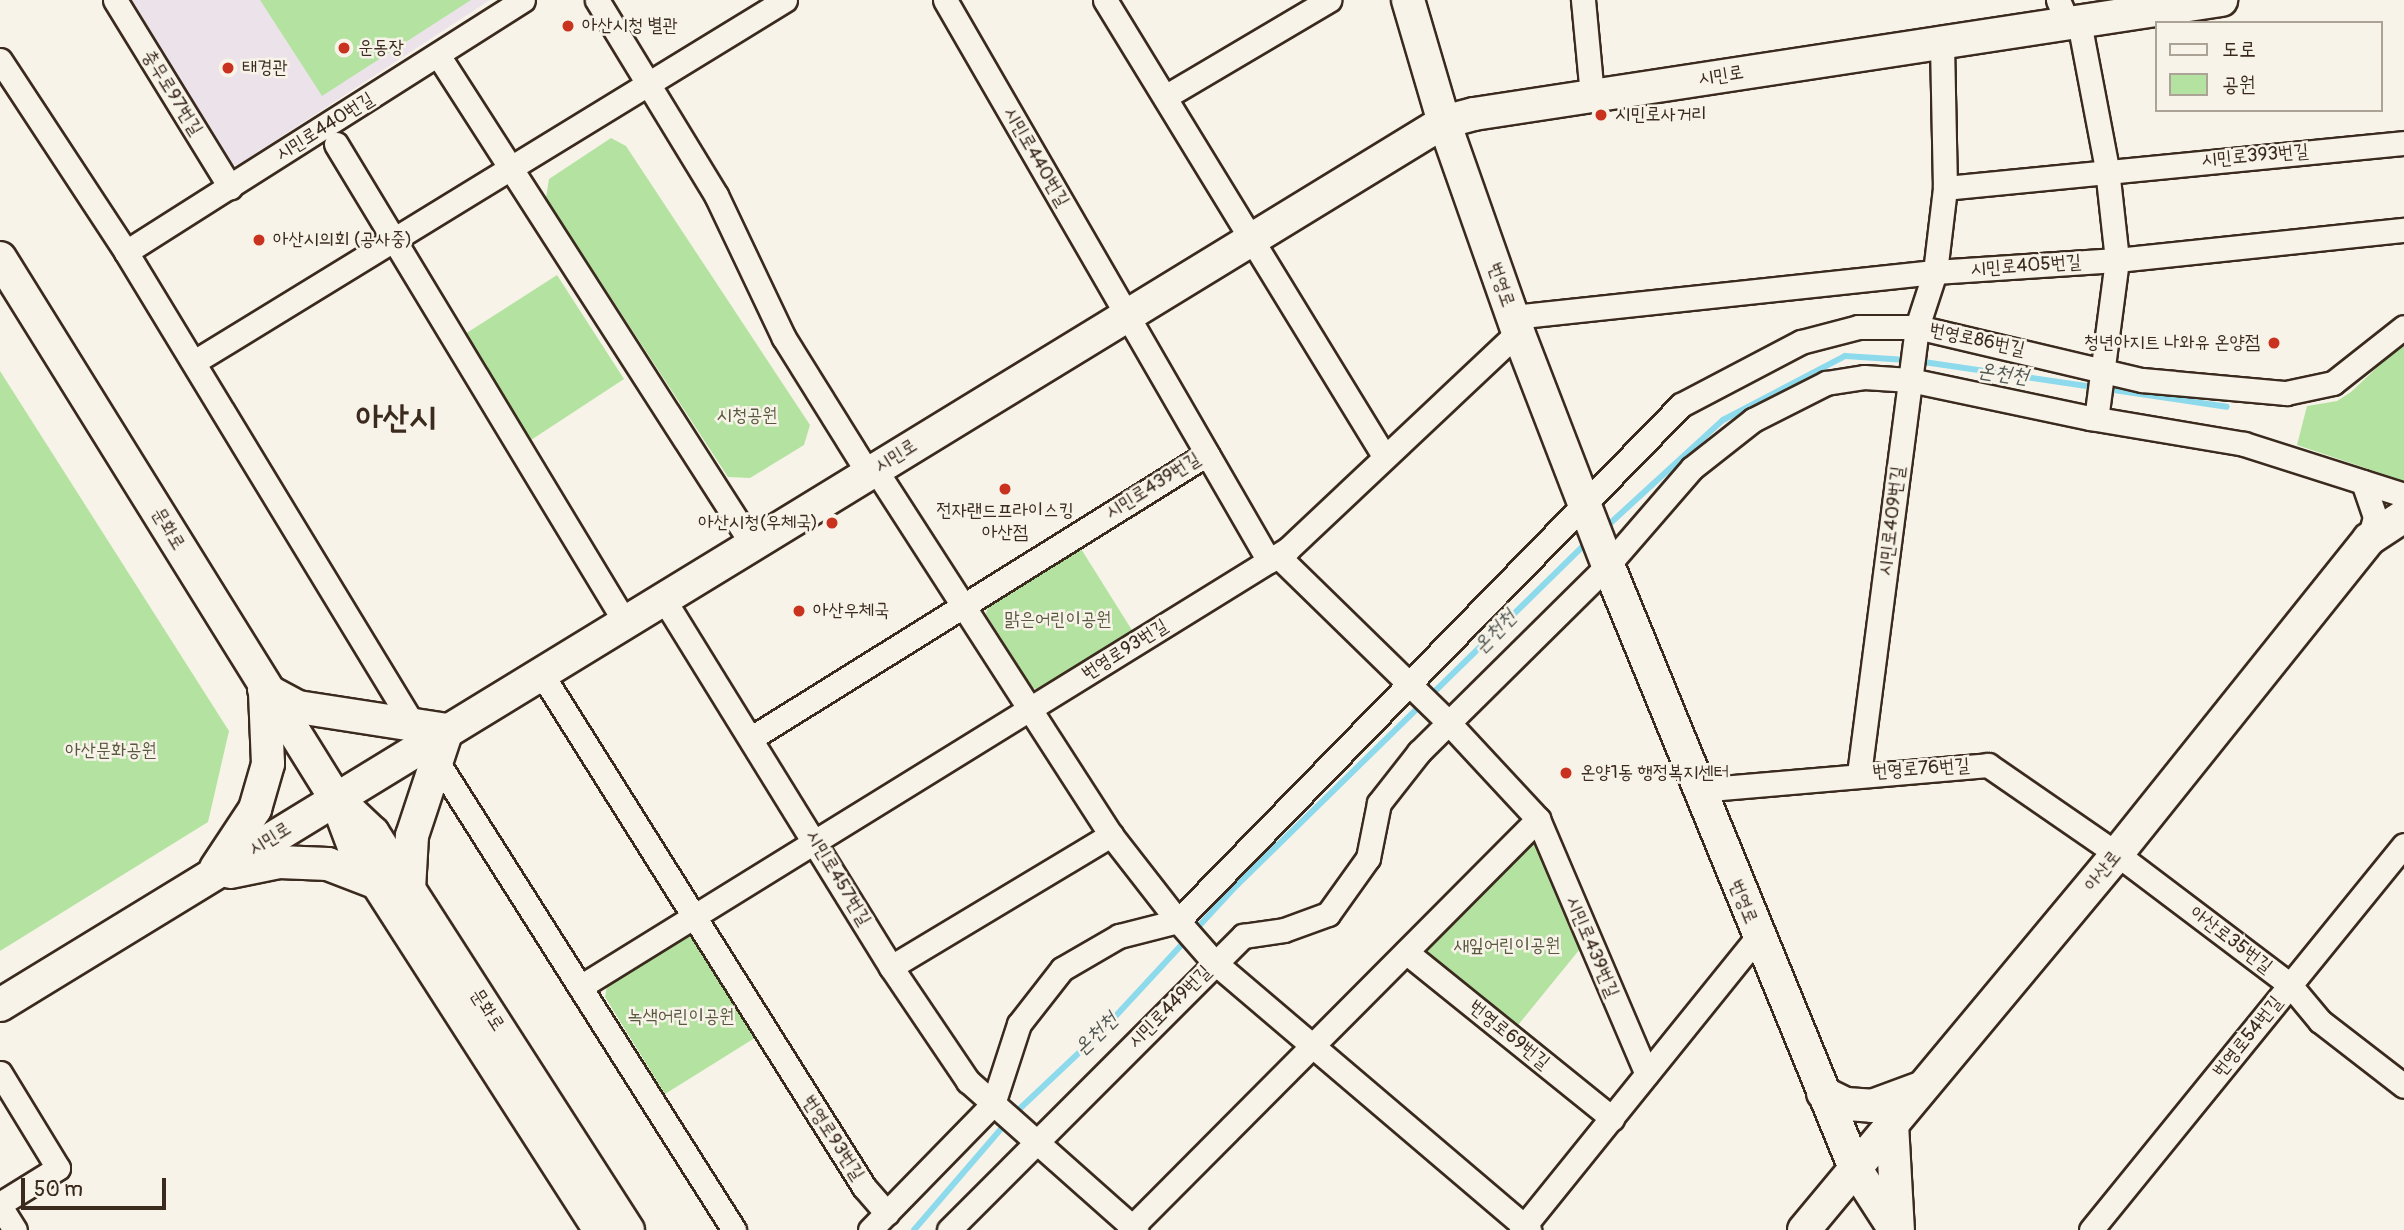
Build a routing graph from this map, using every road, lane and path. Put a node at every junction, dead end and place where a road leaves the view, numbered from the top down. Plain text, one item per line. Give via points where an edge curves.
1 (115, 0) edge
2 (523, 0) edge
3 (597, 0) edge
4 (785, 0) edge
5 (944, 0) edge
6 (1105, 0) edge
7 (1329, 0) edge
8 (1408, 0) edge
9 (1583, 0) edge
10 (2221, 0) edge
11 (2068, 15) edge
12 (1942, 43) junction
13 (438, 55) junction
14 (0, 60) edge
15 (648, 84) junction
16 (1592, 96) junction
17 (1165, 97) junction
18 (1444, 122) junction
19 (2404, 143) edge
20 (336, 144) dead end
21 (510, 168) junction
22 (2107, 169) junction
23 (230, 187) junction
24 (1945, 188) junction
25 (2404, 230) edge
26 (1252, 238) junction
27 (392, 240) junction
28 (126, 252) junction
29 (0, 258) edge
30 (2117, 260) junction
31 (1935, 272) junction
32 (1127, 315) junction
33 (1515, 325) junction
34 (1917, 327) junction
35 (2404, 327) edge
36 (194, 362) junction
37 (2104, 368) junction
38 (1910, 380) junction
39 (2096, 419) junction
40 (1207, 454) junction
41 (1384, 456) junction
42 (872, 471) junction
43 (2362, 482) junction
44 (2404, 495) edge
45 (1584, 504) junction
46 (2404, 516) edge
47 (2369, 540) junction
48 (752, 544) junction
49 (1274, 559) junction
50 (1608, 565) junction
51 (663, 598) junction
52 (964, 604) junction
53 (625, 622) junction
54 (541, 673) junction
55 (1409, 684) junction
56 (264, 689) junction
57 (1030, 709) junction
58 (1447, 721) junction
59 (414, 726) junction
60 (447, 730) junction
61 (753, 737) junction
62 (438, 763) junction
63 (1858, 774) junction
64 (1698, 790) junction
65 (336, 799) junction
66 (1538, 819) junction
67 (1111, 835) junction
68 (817, 841) junction
69 (2404, 845) edge
70 (2117, 854) junction
71 (211, 875) junction
72 (377, 883) junction
73 (409, 889) junction
74 (693, 918) junction
75 (1178, 921) junction
76 (1757, 937) junction
77 (1406, 952) junction
78 (1214, 962) junction
79 (891, 967) junction
80 (2290, 985) junction
81 (580, 987) junction
82 (0, 1005) edge
83 (1312, 1046) junction
84 (0, 1073) edge
85 (1647, 1074) junction
86 (2404, 1086) edge
87 (1923, 1087) junction
88 (1823, 1093) junction
89 (993, 1104) junction
90 (1612, 1118) junction
91 (1892, 1124) junction
92 (1034, 1142) junction
93 (1855, 1168) junction
94 (0, 1205) edge
95 (887, 1213) junction
96 (590, 1227) edge
97 (1133, 1229) edge
98 (1525, 1229) edge
99 (15, 1230) edge
100 (628, 1230) edge
101 (734, 1230) edge
102 (870, 1230) edge
103 (949, 1230) edge
104 (1804, 1230) edge
105 (1896, 1230) edge
106 (2091, 1230) edge

1 - 23 street, 충무로97번길
2 - 13 street, 시민로440번길
3 - 15 street
4 - 15 street
5 - 32 street, 시민로440번길
6 - 17 street
7 - 17 street
8 - 18 main road, 번영로
9 - 16 street
10 - 11 main road, 시민로
11 - 12 main road, 시민로
11 - 22 street
12 - 16 main road, 시민로
12 - 24 street, 시민로409번길
13 - 21 street
13 - 23 street, 시민로440번길
14 - 28 street
15 - 21 street
15 - 42 street via 716,195 784,338
16 - 18 main road, 시민로
17 - 26 street
18 - 26 main road, 시민로
18 - 33 main road, 번영로
19 - 22 street, 시민로393번길
20 - 27 street
21 - 27 street
21 - 48 street
22 - 24 street
22 - 30 street
23 - 28 street, 시민로440번길
24 - 31 street, 시민로409번길
25 - 30 street
26 - 32 main road, 시민로
26 - 41 street
27 - 36 street
27 - 53 street
28 - 36 street
29 - 56 main road, 문화로
30 - 31 street, 시민로405번길
30 - 37 street
31 - 33 street
31 - 34 street, 시민로409번길
32 - 40 street, 시민로439번길
32 - 42 main road, 시민로
33 - 41 street, 번영로93번길
33 - 45 main road, 번영로
34 - 37 street, 번영로86번길
34 - 38 street, 시민로409번길
34 - 45 street, 번영로86번길 via 1857,327 1801,342 1681,405
35 - 37 street, 번영로86번길 via 2351,372 2311,390 2286,393 2142,380
36 - 59 street
37 - 39 street
38 - 39 street
38 - 50 street via 1864,377 1826,383 1753,420 1692,468
38 - 63 street, 시민로409번길
39 - 43 street via 2244,444
40 - 49 street, 시민로439번길
40 - 52 street, 시민로439번길
41 - 49 street, 번영로93번길
42 - 48 main road, 시민로
42 - 52 street
43 - 44 street
43 - 47 street via 2375,517
45 - 50 main road, 번영로
45 - 55 street, 번영로86번길
46 - 47 main road, 아산로
47 - 70 main road, 아산로
48 - 51 main road, 시민로
49 - 55 street, 시민로439번길
49 - 57 street, 번영로93번길
50 - 58 street
50 - 64 main road, 번영로
51 - 53 main road, 시민로
51 - 61 street, 시민로457번길
52 - 57 street
52 - 61 street
53 - 54 main road, 시민로
54 - 60 main road, 시민로
54 - 74 street
55 - 58 street, 시민로439번길
55 - 75 street, 번영로86번길
56 - 59 main road via 298,706
56 - 65 main road, 문화로
56 - 71 main road via 268,764 254,809
57 - 67 street
57 - 68 street, 번영로93번길
58 - 66 street, 시민로439번길
58 - 78 street via 1379,803 1368,859 1328,914 1284,930 1243,936
59 - 60 main road
60 - 62 main road
60 - 65 main road, 시민로
61 - 68 street, 시민로457번길
62 - 73 main road via 412,835
62 - 81 street
63 - 64 street, 번영로76번길
63 - 70 street, 번영로76번길 via 1988,765
64 - 76 main road, 번영로
65 - 71 main road, 시민로
65 - 72 main road, 문화로 via 354,847
65 - 73 main road, 문화로 via 373,833
66 - 77 street
66 - 85 street, 시민로439번길
67 - 75 street
67 - 79 street
68 - 74 street, 번영로93번길
68 - 79 street, 시민로457번길
69 - 80 street, 번영로54번길
70 - 80 street, 아산로35번길
70 - 87 main road, 아산로
71 - 72 main road via 279,862 328,864
71 - 82 main road, 시민로
72 - 96 main road, 문화로
73 - 100 main road, 문화로
74 - 81 street, 번영로93번길
74 - 95 street, 번영로93번길 via 864,1187
75 - 78 street
75 - 89 street via 1119,936 1062,969 1019,1024
76 - 85 street
76 - 88 main road, 번영로
77 - 83 street
77 - 90 street, 번영로69번길
78 - 83 street, 시민로449번길
78 - 92 street, 시민로449번길
79 - 89 street, 시민로457번길 via 968,1082
80 - 86 street, 아산로35번길 via 2320,1021
80 - 106 street, 번영로54번길
81 - 101 street
83 - 97 street
83 - 98 street, 시민로449번길
84 - 94 street via 58,1168
85 - 90 street
87 - 88 main road via 1872,1106 1846,1104
87 - 91 main road, 아산로
88 - 93 main road, 번영로
89 - 92 street, 시민로457번길
89 - 95 street
90 - 98 street
91 - 93 main road, 아산로
91 - 105 main road
92 - 97 street, 시민로457번길
92 - 103 street
93 - 104 main road, 아산로
93 - 105 main road, 번영로
94 - 99 street
95 - 102 street

